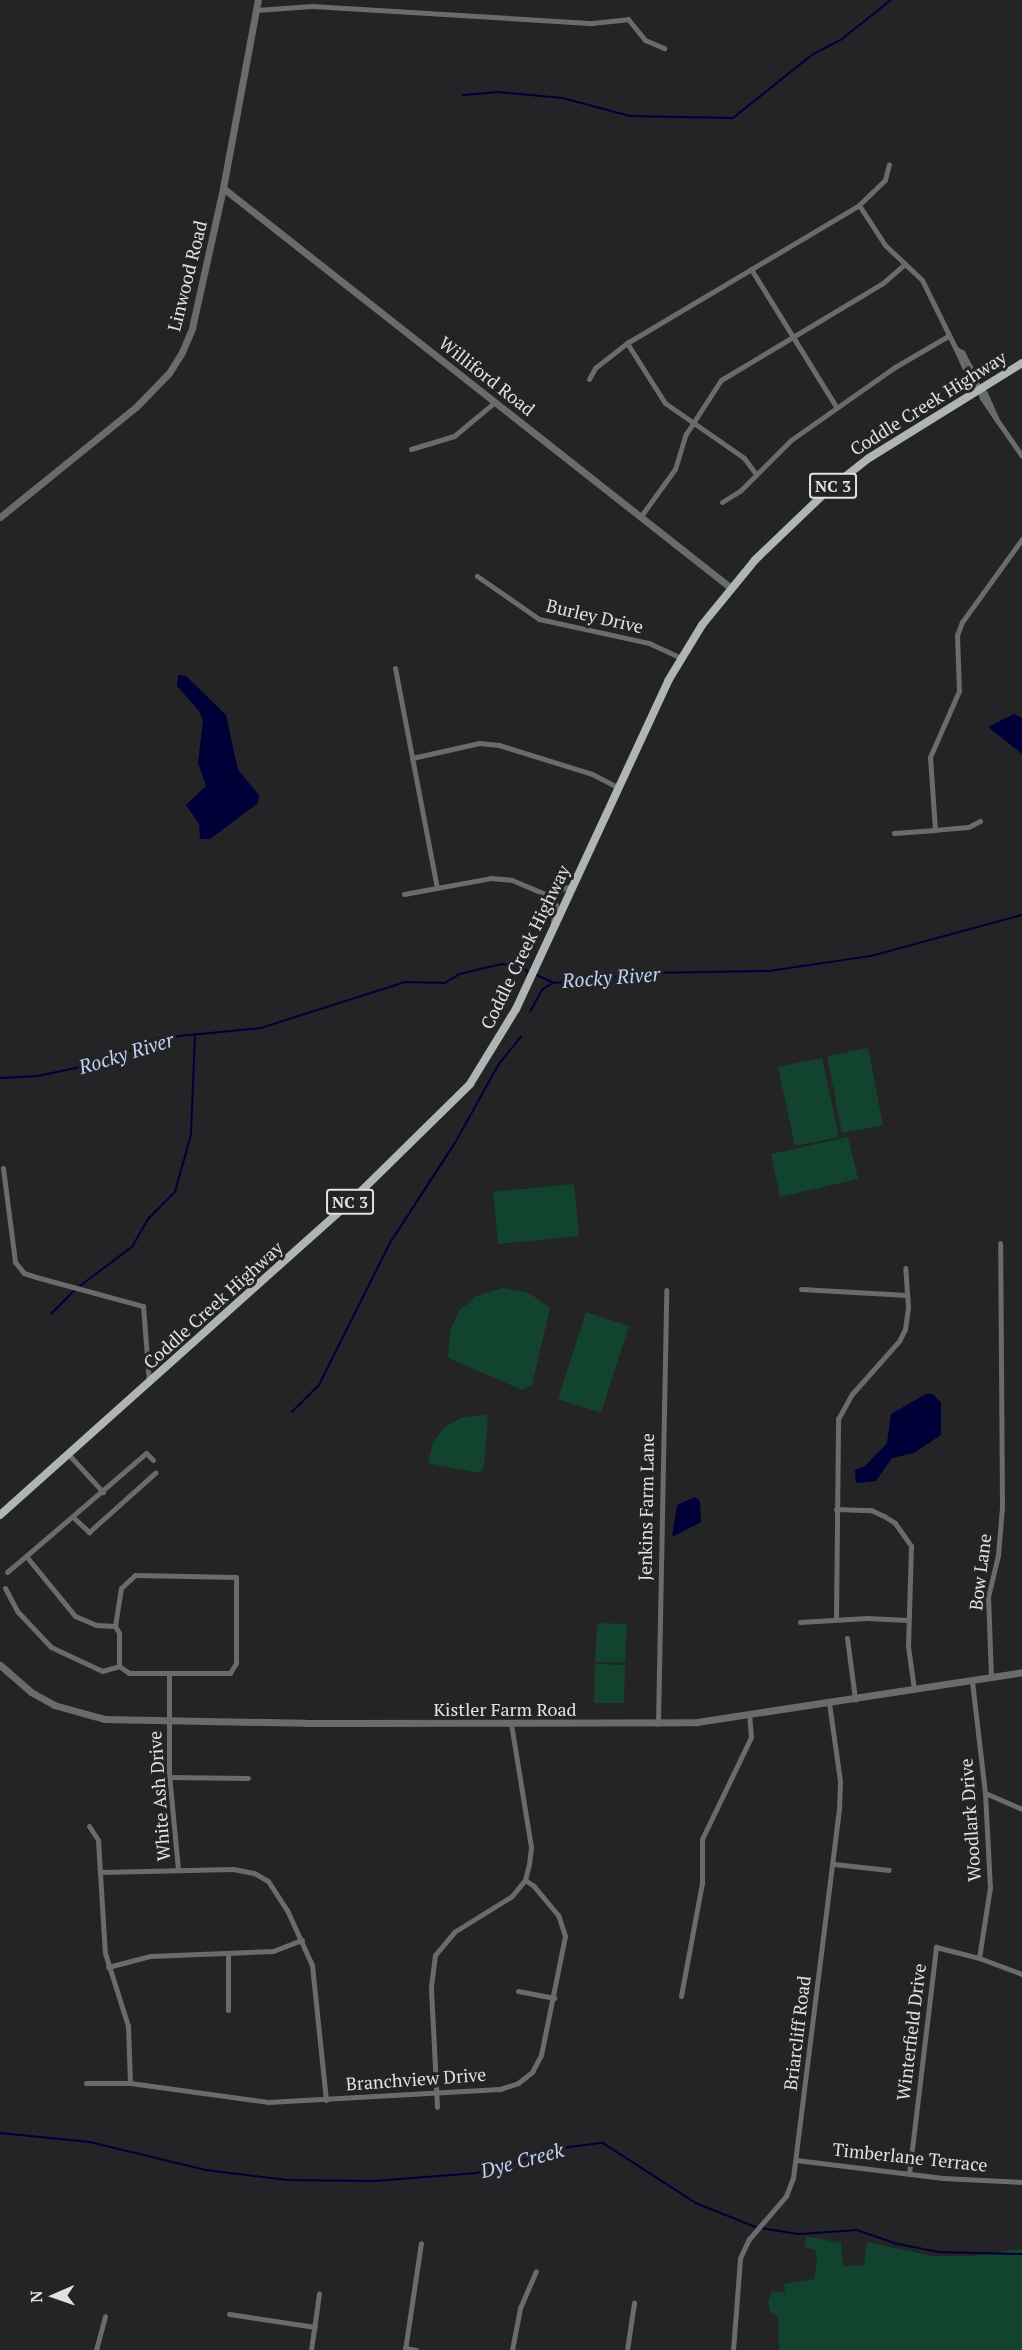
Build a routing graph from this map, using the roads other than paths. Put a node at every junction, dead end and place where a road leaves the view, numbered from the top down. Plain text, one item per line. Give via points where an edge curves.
1 (258, 0) edge
2 (256, 10) junction
3 (664, 48) dead end
4 (889, 164) dead end
5 (224, 188) junction
6 (858, 206) junction
7 (905, 264) junction
8 (751, 269) junction
9 (948, 336) junction
10 (791, 337) junction
11 (627, 343) junction
12 (1022, 363) edge
13 (589, 379) dead end
14 (980, 391) junction
15 (495, 402) junction
16 (837, 408) junction
17 (693, 424) junction
18 (411, 449) dead end
19 (1022, 456) edge
20 (756, 474) junction
21 (722, 502) dead end
22 (0, 516) edge
23 (641, 516) junction
24 (1022, 539) edge
25 (477, 576) dead end
26 (731, 588) junction
27 (681, 658) junction
28 (395, 668) dead end
29 (412, 758) junction
30 (618, 787) junction
31 (980, 821) dead end
32 (935, 830) junction
33 (894, 833) dead end
34 (574, 885) junction
35 (437, 888) junction
36 (404, 894) dead end
37 (547, 895) junction
38 (553, 931) junction
39 (3, 1168) dead end
40 (1000, 1243) dead end
41 (905, 1268) dead end
42 (801, 1289) dead end
43 (666, 1290) dead end
44 (907, 1294) junction
45 (149, 1385) junction
46 (70, 1456) junction
47 (153, 1460) dead end
48 (155, 1473) dead end
49 (103, 1492) junction
50 (836, 1509) junction
51 (0, 1515) edge
52 (75, 1518) junction
53 (26, 1556) junction
54 (7, 1572) dead end
55 (5, 1588) dead end
56 (836, 1619) junction
57 (907, 1620) junction
58 (800, 1622) dead end
59 (115, 1626) junction
60 (847, 1638) dead end
61 (0, 1665) edge
62 (119, 1666) junction
63 (1022, 1672) edge
64 (169, 1674) junction
65 (991, 1677) junction
66 (972, 1681) junction
67 (914, 1689) junction
68 (855, 1699) junction
69 (829, 1703) junction
70 (749, 1714) junction
71 (169, 1720) junction
72 (511, 1724) junction
73 (658, 1724) junction
74 (169, 1777) junction
75 (248, 1778) dead end
76 (986, 1793) junction
77 (1022, 1809) edge
78 (89, 1826) dead end
79 (834, 1864) junction
80 (178, 1869) junction
81 (889, 1870) dead end
82 (101, 1872) junction
83 (525, 1880) junction
84 (302, 1940) junction
85 (228, 1954) junction
86 (980, 1958) junction
87 (108, 1967) junction
88 (1022, 1974) edge
89 (518, 1991) dead end
90 (681, 1996) dead end
91 (554, 1998) junction
92 (228, 2010) dead end
93 (86, 2083) dead end
94 (130, 2083) junction
95 (436, 2092) junction
96 (326, 2100) junction
97 (437, 2107) dead end
98 (796, 2160) junction
99 (909, 2174) junction
100 (1022, 2182) edge
101 (421, 2243) dead end
102 (536, 2271) dead end
103 (319, 2294) dead end
104 (633, 2303) dead end
105 (229, 2314) dead end
106 (105, 2316) dead end
107 (315, 2327) junction
108 (405, 2349) edge
109 (96, 2350) edge
110 (311, 2350) edge
111 (416, 2350) edge
112 (512, 2350) edge
113 (627, 2350) edge
114 (733, 2350) edge

1 - 2 street, Linwood Road
2 - 3 street via 312,6 592,23 628,18 645,40
2 - 5 street, Linwood Road
4 - 6 street via 885,180
5 - 15 street, Williford Road
5 - 22 street, Linwood Road via 192,328 169,373 136,407
6 - 7 street via 874,233
6 - 8 street
7 - 9 street via 922,280
7 - 10 street via 883,283
8 - 10 street
8 - 11 street
9 - 14 street
9 - 16 street
10 - 16 street
10 - 17 street via 722,380
11 - 13 street via 606,358
11 - 17 street via 665,403
12 - 14 main road, Coddle Creek Highway / NC 3
14 - 19 street
14 - 26 main road, Coddle Creek Highway / NC 3 via 907,432 827,491
15 - 18 street via 454,436
15 - 23 street, Williford Road
16 - 20 street via 791,440
17 - 20 street via 744,458
17 - 23 street via 675,469
20 - 21 street
23 - 26 street, Williford Road
24 - 32 street via 962,622 957,635 959,691 930,757
25 - 27 street, Burley Drive via 539,619 649,643
26 - 27 main road, Coddle Creek Highway / NC 3
27 - 30 main road, Coddle Creek Highway / NC 3
28 - 29 street
29 - 30 street via 479,743 499,745 592,774
29 - 35 street
30 - 34 main road, Coddle Creek Highway / NC 3
31 - 32 street via 968,827
32 - 33 street
34 - 37 street
34 - 38 main road, Coddle Creek Highway / NC 3
35 - 36 street
35 - 37 street via 500,878
37 - 38 street via 556,905
38 - 45 main road, Coddle Creek Highway / NC 3 via 516,1009 470,1083 426,1131
39 - 45 street via 15,1262 24,1273 143,1306
40 - 65 street, Bow Lane via 1002,1507 998,1555 988,1597
41 - 44 street
42 - 44 street
43 - 73 street, Jenkins Farm Lane
44 - 50 street via 908,1319 899,1341 852,1394 838,1419
45 - 46 main road, Coddle Creek Highway / NC 3
46 - 49 street
46 - 51 main road, Coddle Creek Highway / NC 3
47 - 49 street via 146,1453
48 - 52 street via 88,1532
49 - 52 street
50 - 56 street
50 - 57 street via 871,1510 895,1523 905,1534 912,1556
52 - 53 street
53 - 54 street
53 - 59 street via 75,1616 96,1625
55 - 62 street via 18,1612 51,1647 102,1671
56 - 57 street
56 - 58 street
57 - 67 street
59 - 62 street
59 - 64 street via 121,1588 135,1575 236,1577 235,1668 225,1674
60 - 68 street
61 - 71 street, Kistler Farm Road via 31,1692 78,1714 104,1719
62 - 64 street via 129,1673
63 - 65 street, Kistler Farm Road
64 - 71 street, White Ash Drive
65 - 66 street, Kistler Farm Road
66 - 67 street, Kistler Farm Road
66 - 76 street, Woodlark Drive
67 - 68 street, Kistler Farm Road
68 - 69 street, Kistler Farm Road
69 - 70 street, Kistler Farm Road
69 - 79 street, Briarcliff Road via 840,1781
70 - 73 street, Kistler Farm Road
70 - 90 street via 751,1737 702,1839 702,1883
71 - 72 street, Kistler Farm Road
71 - 74 street, White Ash Drive
72 - 73 street, Kistler Farm Road
72 - 83 street via 531,1847
74 - 75 street
74 - 80 street, White Ash Drive
76 - 77 street
76 - 86 street, Woodlark Drive via 990,1887
78 - 82 street via 98,1840
79 - 81 street
79 - 98 street, Briarcliff Road
80 - 82 street
80 - 84 street via 233,1869 254,1873 268,1881
82 - 87 street
83 - 91 street, Branchview Drive via 547,1900 563,1924 563,1956
83 - 95 street via 512,1896 454,1932 435,1955 431,1987
84 - 85 street via 273,1951
84 - 96 street via 315,1981
85 - 87 street via 150,1956
85 - 92 street
86 - 88 street, Winterfield Drive
86 - 99 street, Winterfield Drive via 936,1947
87 - 94 street via 128,2026
89 - 91 street
91 - 95 street, Branchview Drive via 541,2055 525,2078 500,2089
93 - 94 street, Branchview Drive
94 - 96 street, Branchview Drive via 268,2102
95 - 96 street, Branchview Drive
95 - 97 street
98 - 99 street, Timberlane Terrace
98 - 114 street, Briarcliff Road via 786,2196 748,2239 740,2258
99 - 100 street, Timberlane Terrace
101 - 108 street
102 - 112 street via 520,2308
103 - 107 street
104 - 113 street
105 - 107 street
106 - 109 street
107 - 110 street
108 - 111 street

